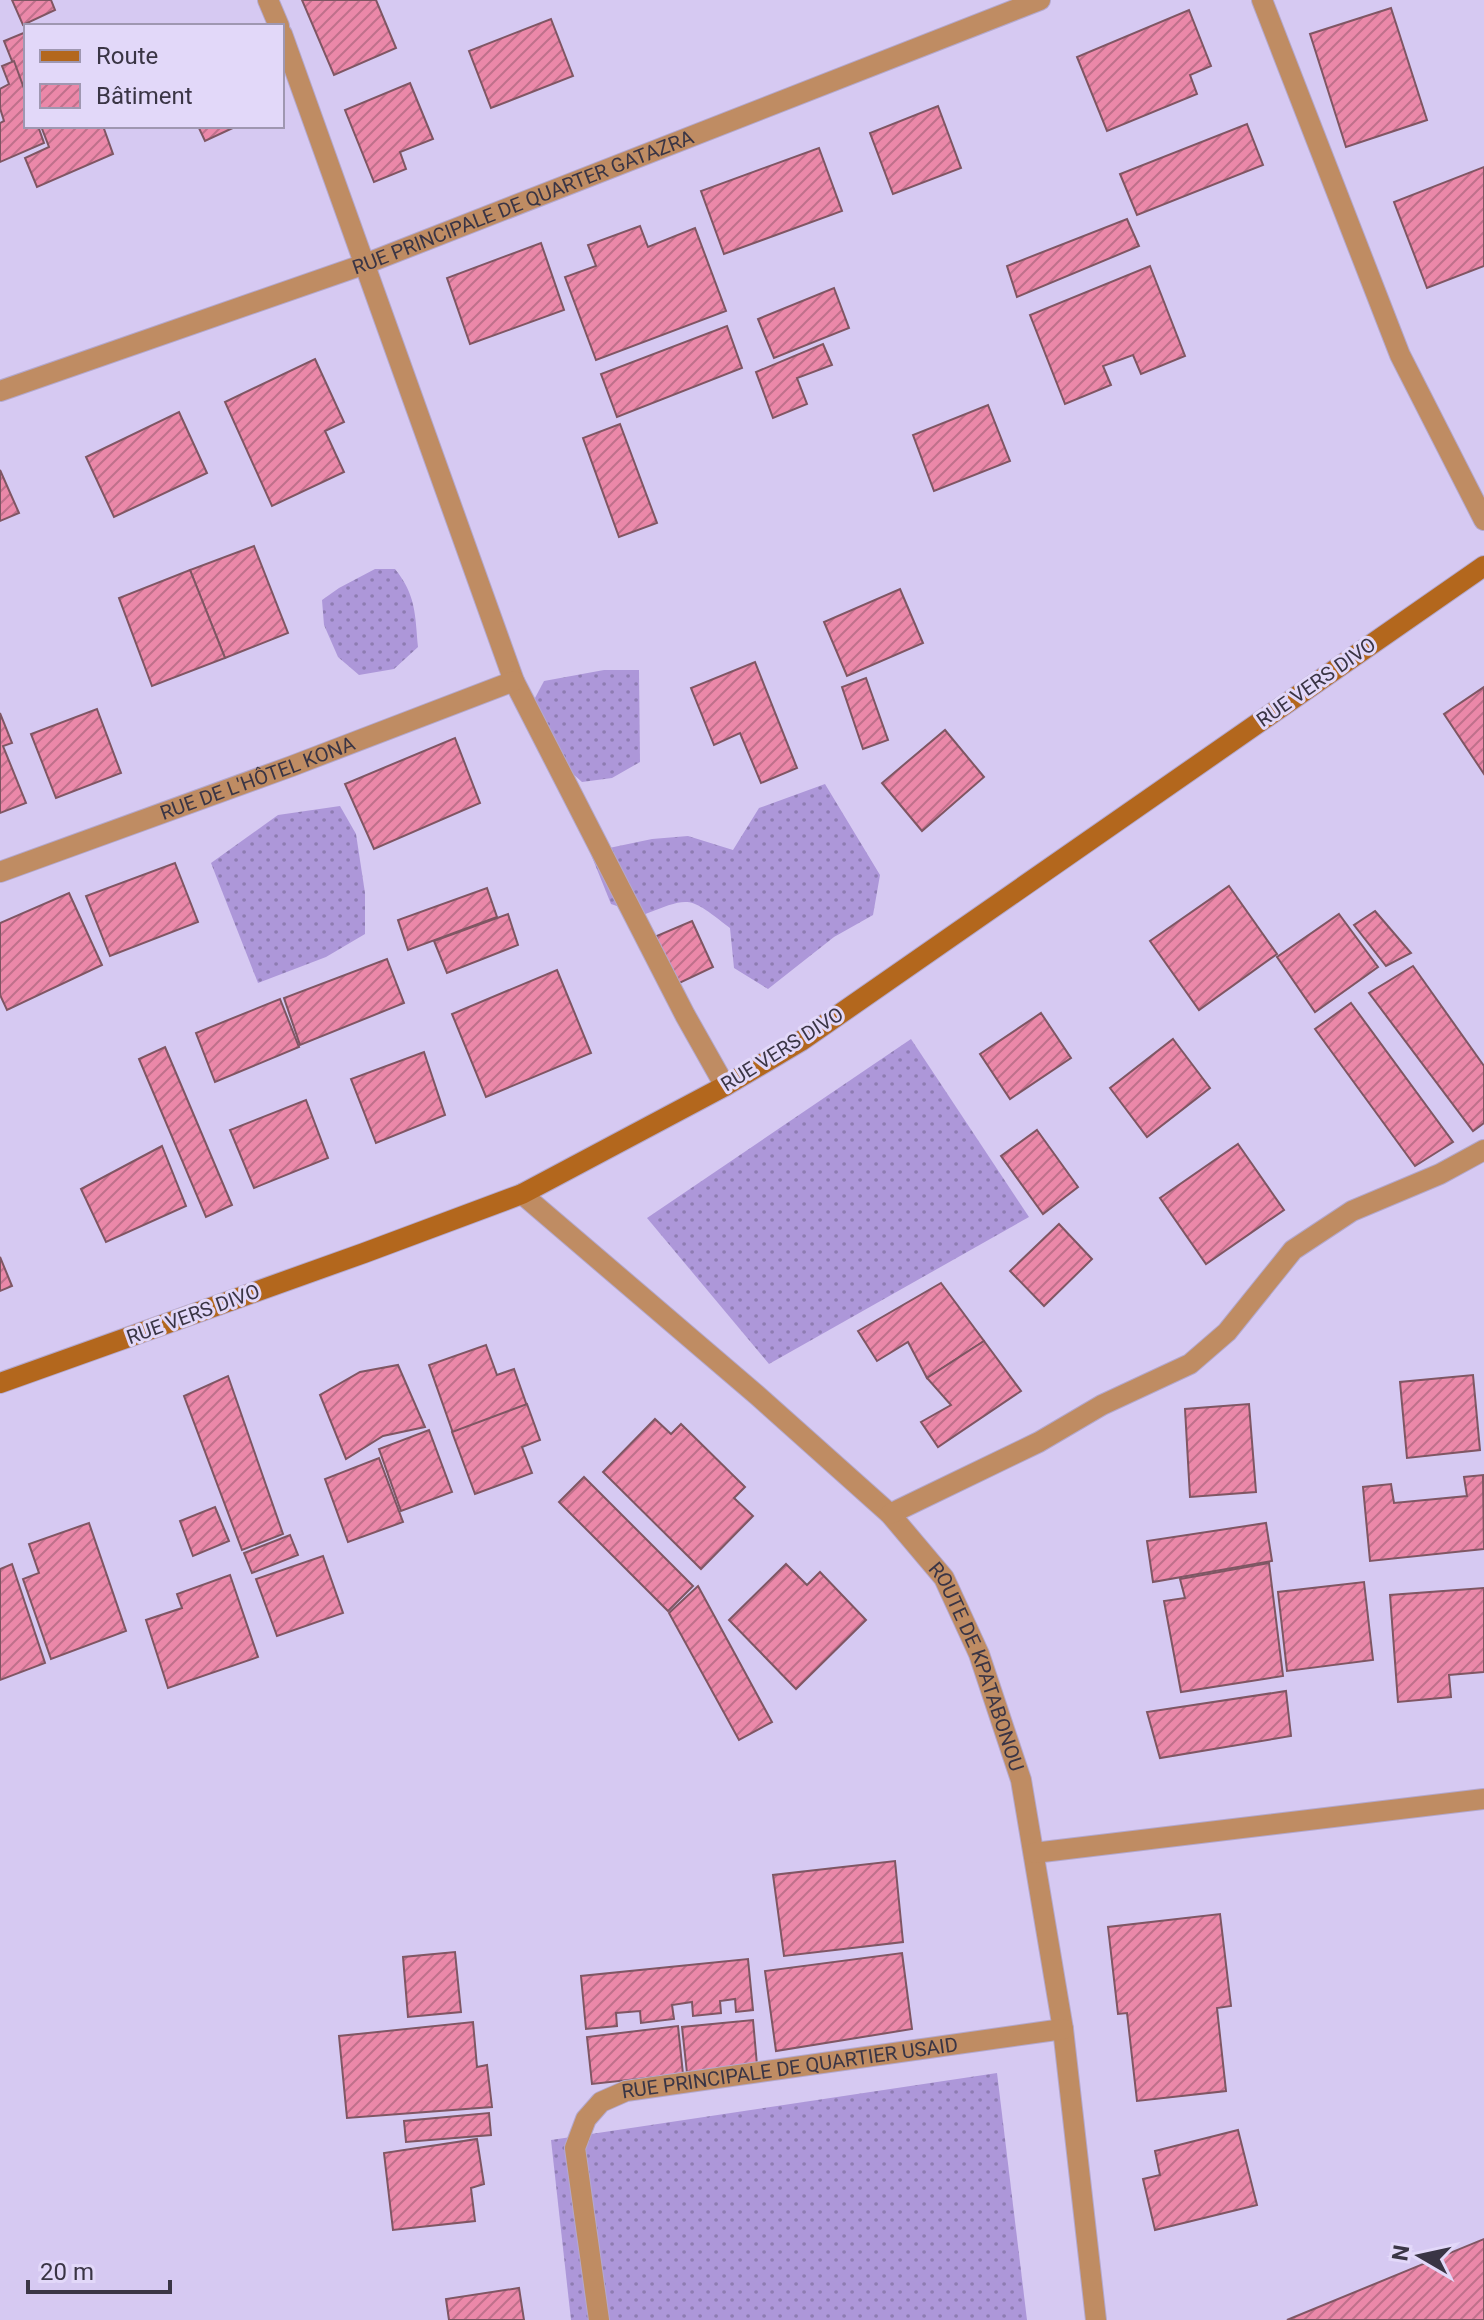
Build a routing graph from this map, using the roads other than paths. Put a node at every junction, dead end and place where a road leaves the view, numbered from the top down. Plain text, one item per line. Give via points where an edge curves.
1 (268, 0) edge
2 (1040, 0) edge
3 (1262, 0) edge
4 (278, 24) edge
5 (284, 40) edge
6 (365, 264) junction
7 (0, 391) edge
8 (1483, 514) edge
9 (1484, 566) edge
10 (514, 681) junction
11 (0, 872) edge
12 (725, 1086) junction
13 (1484, 1150) edge
14 (522, 1194) junction
15 (0, 1383) edge
16 (890, 1514) junction
17 (1484, 1799) edge
18 (1034, 1853) junction
19 (1063, 2029) junction
20 (599, 2320) edge
21 (1096, 2320) edge

1 - 4 street
2 - 6 street, RUE PRINCIPALE DE QUARTER GATAZRA
3 - 8 street via 1400,355
5 - 6 street
6 - 7 street, RUE PRINCIPALE DE QUARTER GATAZRA
6 - 10 street
9 - 12 main road, RUE VERS DIVO via 801,1041
10 - 11 street, RUE DE L'HÔTEL KONA
10 - 12 street
12 - 14 main road, RUE VERS DIVO
13 - 16 street via 1352,1211 1293,1250 1227,1332 1190,1364
14 - 15 main road, RUE VERS DIVO
14 - 16 street, ROUTE DE KPATABONOU
16 - 18 street, ROUTE DE KPATABONOU via 944,1578 979,1654 1021,1780
17 - 18 street
18 - 19 street, ROUTE DE KPATABONOU
19 - 20 street, RUE PRINCIPALE DE QUARTIER USAID via 626,2091 601,2102 586,2119 575,2148
19 - 21 street, ROUTE DE KPATABONOU

